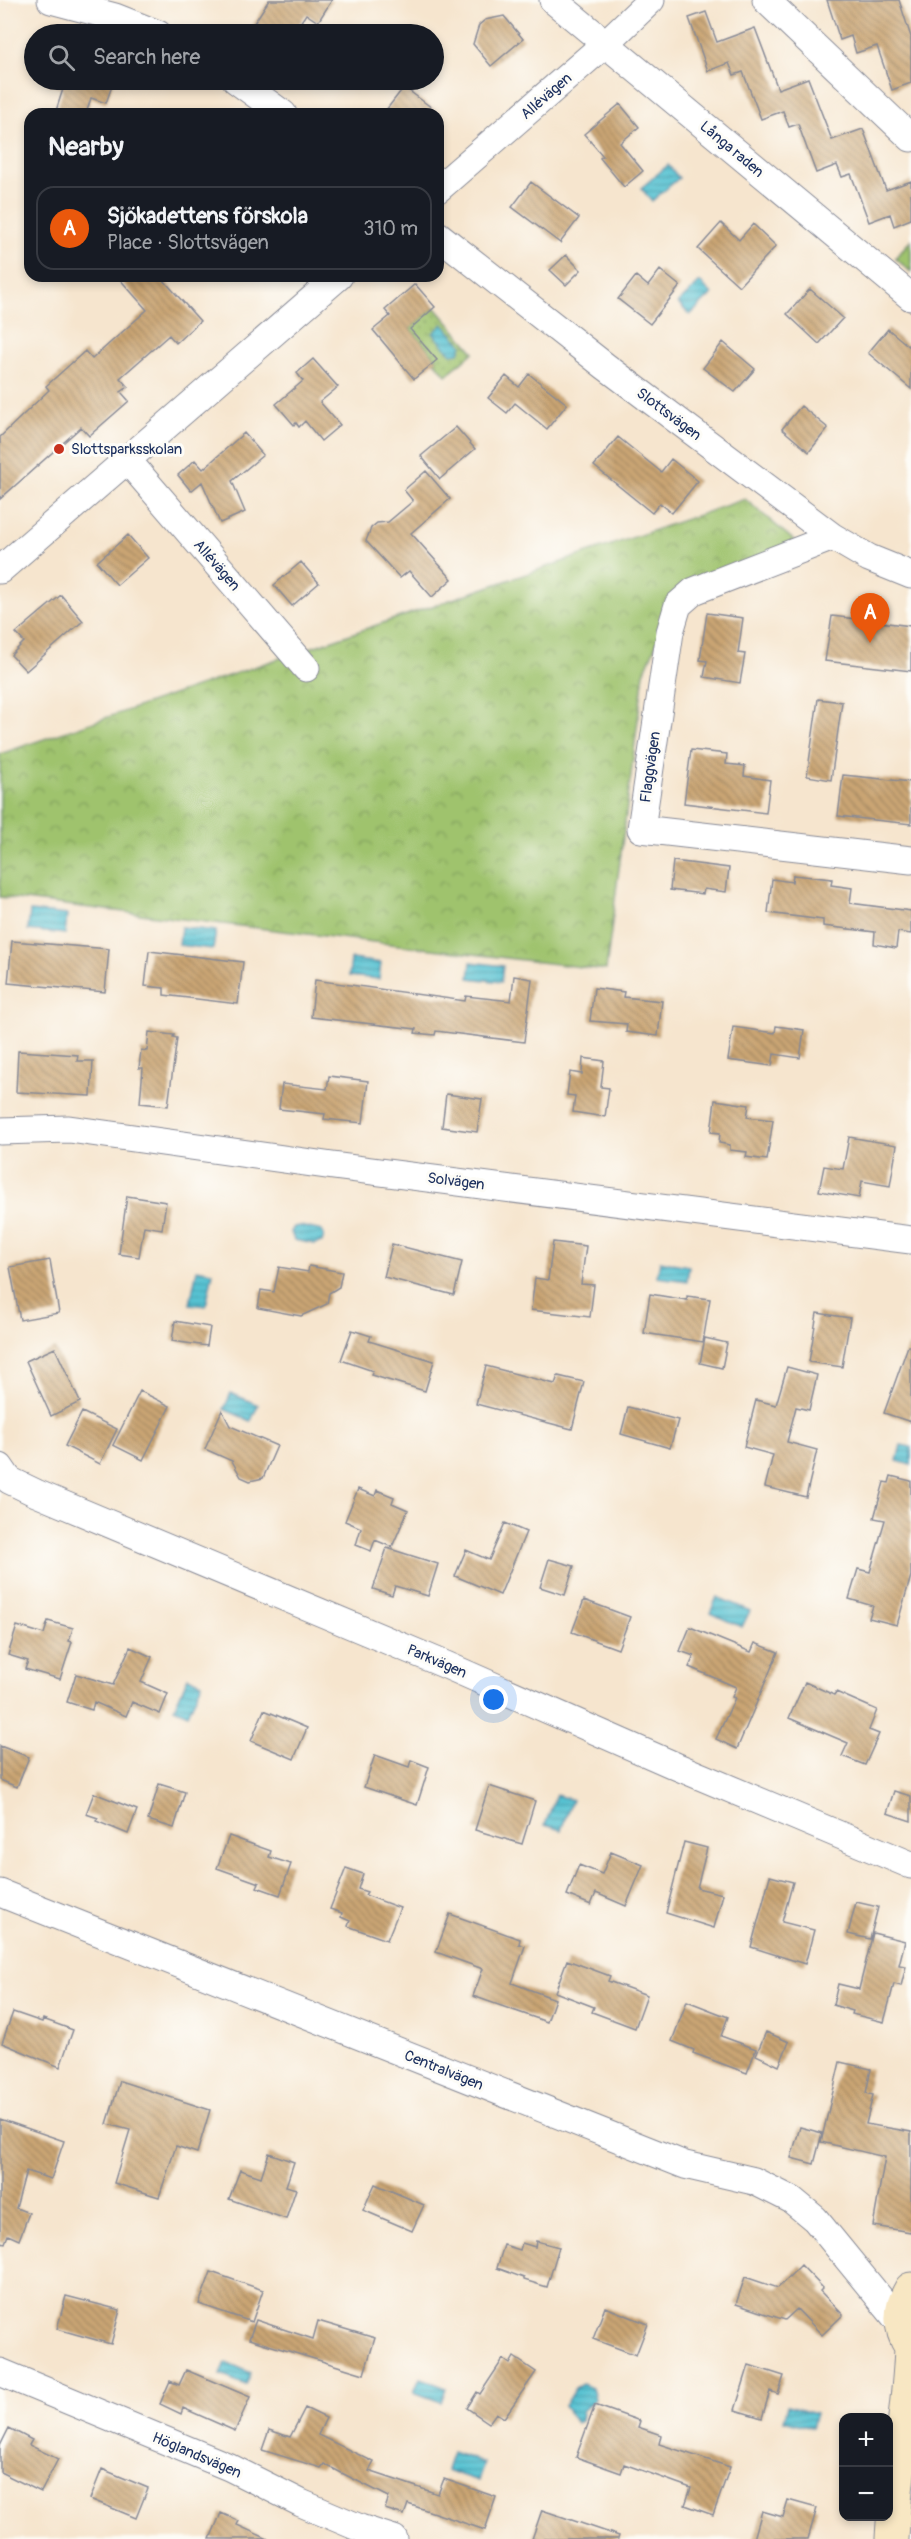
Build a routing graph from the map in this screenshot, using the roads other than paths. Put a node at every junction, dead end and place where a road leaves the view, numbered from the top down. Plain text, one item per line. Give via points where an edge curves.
1 (51, 0) edge
2 (553, 0) edge
3 (651, 0) edge
4 (765, 0) edge
5 (133, 24) edge
6 (605, 44) junction
7 (250, 90) edge
8 (275, 108) edge
9 (911, 138) edge
10 (444, 184) edge
11 (444, 240) edge
12 (332, 282) edge
13 (911, 297) edge
14 (128, 461) junction
15 (833, 537) junction
16 (0, 570) edge
17 (911, 575) edge
18 (306, 668) dead end
19 (911, 860) edge
20 (0, 1131) edge
21 (911, 1240) edge
22 (3, 1477) edge
23 (911, 1865) edge
24 (0, 1893) edge
25 (862, 2278) junction
26 (911, 2287) edge
27 (908, 2339) edge
28 (0, 2372) edge
29 (908, 2426) edge
30 (394, 2539) edge
31 (892, 2539) edge

1 - 5 street
2 - 6 street, Långa raden
3 - 6 street, Allévägen
4 - 9 street
6 - 10 street, Allévägen
6 - 13 street, Långa raden
7 - 8 street
11 - 15 street, Slottsvägen
12 - 14 street
14 - 16 street
14 - 18 street, Allévägen
15 - 17 street, Slottsvägen via 869,558
15 - 19 street, Flaggvägen via 694,591 678,605 641,829
20 - 21 street, Solvägen via 69,1129
22 - 23 street, Parkvägen
24 - 25 street, Centralvägen via 685,2165 754,2181 792,2200 815,2219
25 - 26 street via 893,2287
25 - 27 street, Centralvägen
26 - 27 street via 905,2299
27 - 29 street
28 - 30 street, Höglandsvägen via 229,2467 301,2503
29 - 31 street via 894,2490

